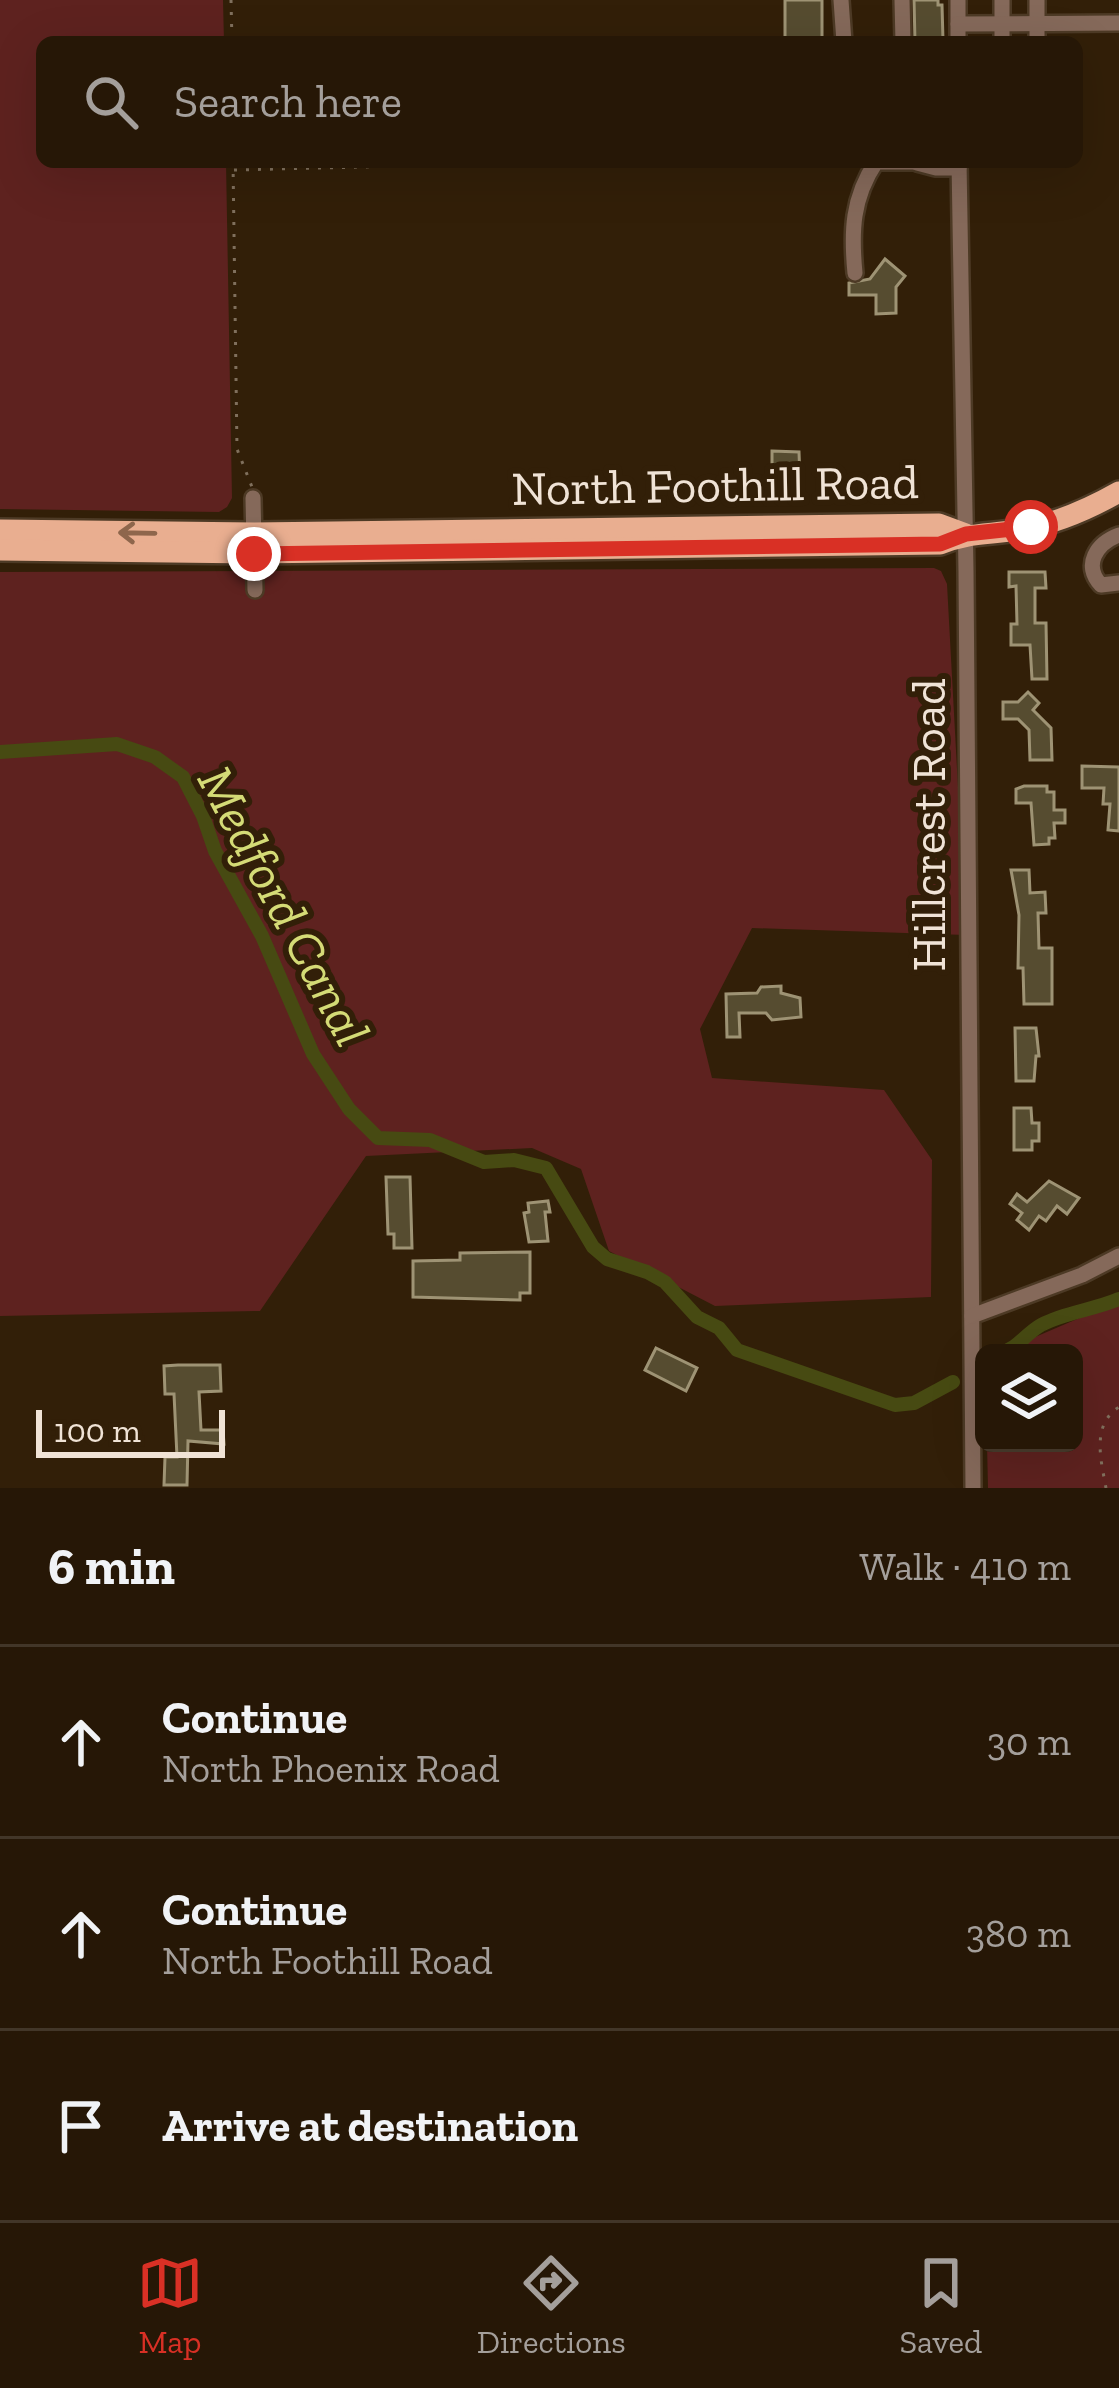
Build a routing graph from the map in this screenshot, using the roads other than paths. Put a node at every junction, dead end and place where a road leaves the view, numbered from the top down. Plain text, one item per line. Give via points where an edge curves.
1 (842, 0) edge
2 (902, 0) edge
3 (958, 0) edge
4 (1002, 0) edge
5 (1037, 0) edge
6 (1119, 23) edge
7 (1002, 24) junction
8 (1037, 24) junction
9 (958, 33) edge
10 (844, 36) edge
11 (903, 36) edge
12 (1002, 36) edge
13 (1037, 36) edge
14 (871, 168) edge
15 (959, 168) edge
16 (855, 273) dead end
17 (1119, 492) edge
18 (254, 497) road end
19 (0, 530) edge
20 (966, 534) junction
21 (1119, 535) edge
22 (254, 543) junction
23 (0, 550) edge
24 (1119, 583) edge
25 (255, 590) dead end
26 (1119, 1256) edge
27 (972, 1316) junction
28 (973, 1488) edge

1 - 10 street
2 - 11 street
3 - 9 street
4 - 7 street
5 - 8 street
6 - 8 street
7 - 8 street
7 - 9 street
7 - 12 street
8 - 13 street
14 - 16 street via 854,209
15 - 20 street, Hillcrest Road
17 - 20 main road, North Foothill Road via 1044,525
18 - 22 street
22 -> 19 main road, North Foothill Road
20 - 22 main road, North Foothill Road via 940,544
20 - 27 street, Hillcrest Road
21 - 24 street via 1105,540 1092,567 1101,585
22 - 23 main road, North Foothill Road
22 - 25 street
26 - 27 street
27 - 28 street, Hillcrest Road

